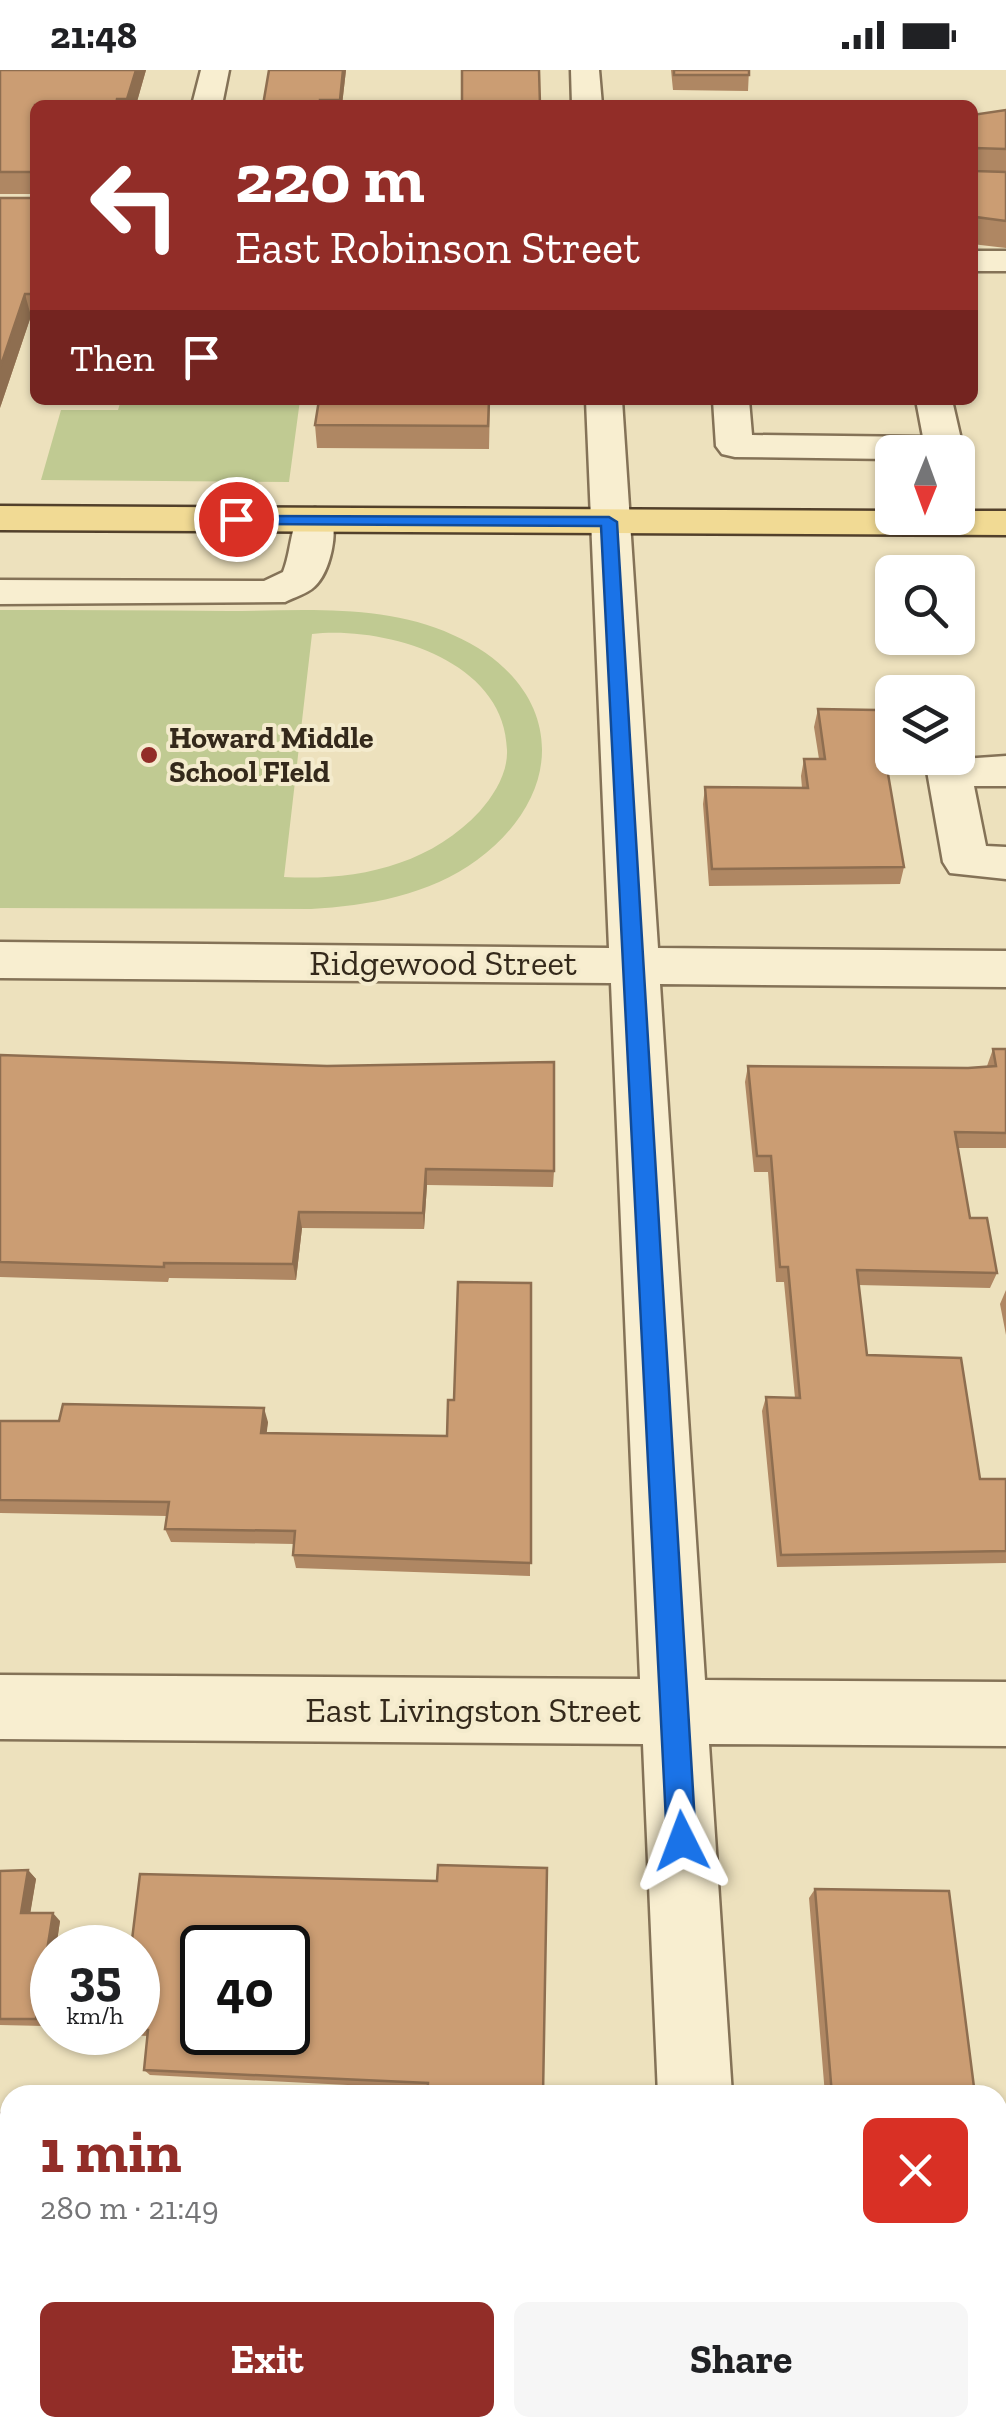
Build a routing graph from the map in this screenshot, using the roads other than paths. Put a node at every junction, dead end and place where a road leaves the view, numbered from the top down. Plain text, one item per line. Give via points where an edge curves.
1 (215, 70) edge
2 (586, 70) edge
3 (208, 100) edge
4 (587, 100) edge
5 (1006, 260) edge
6 (978, 261) edge
7 (604, 405) edge
8 (731, 405) edge
9 (935, 405) edge
10 (0, 518) edge
11 (315, 520) junction
12 (609, 522) junction
13 (1006, 523) edge
14 (0, 592) edge
15 (1006, 771) edge
16 (1006, 863) edge
17 (0, 960) edge
18 (633, 964) junction
19 (1006, 969) edge
20 (0, 1707) edge
21 (675, 1712) junction
22 (1006, 1714) edge
23 (694, 2085) edge

1 - 3 street
2 - 4 street
5 - 6 street
7 - 12 street
8 - 9 street via 735,446 944,448
10 - 11 main road
11 - 12 main road
11 - 14 street via 300,579 271,593
12 - 13 main road
12 - 18 street
15 - 16 street via 949,770 966,862
17 - 18 street, Ridgewood Street
18 - 19 street, Ridgewood Street
18 - 21 street
20 - 21 street, East Livingston Street
21 - 22 street, East Livingston Street
21 - 23 street

